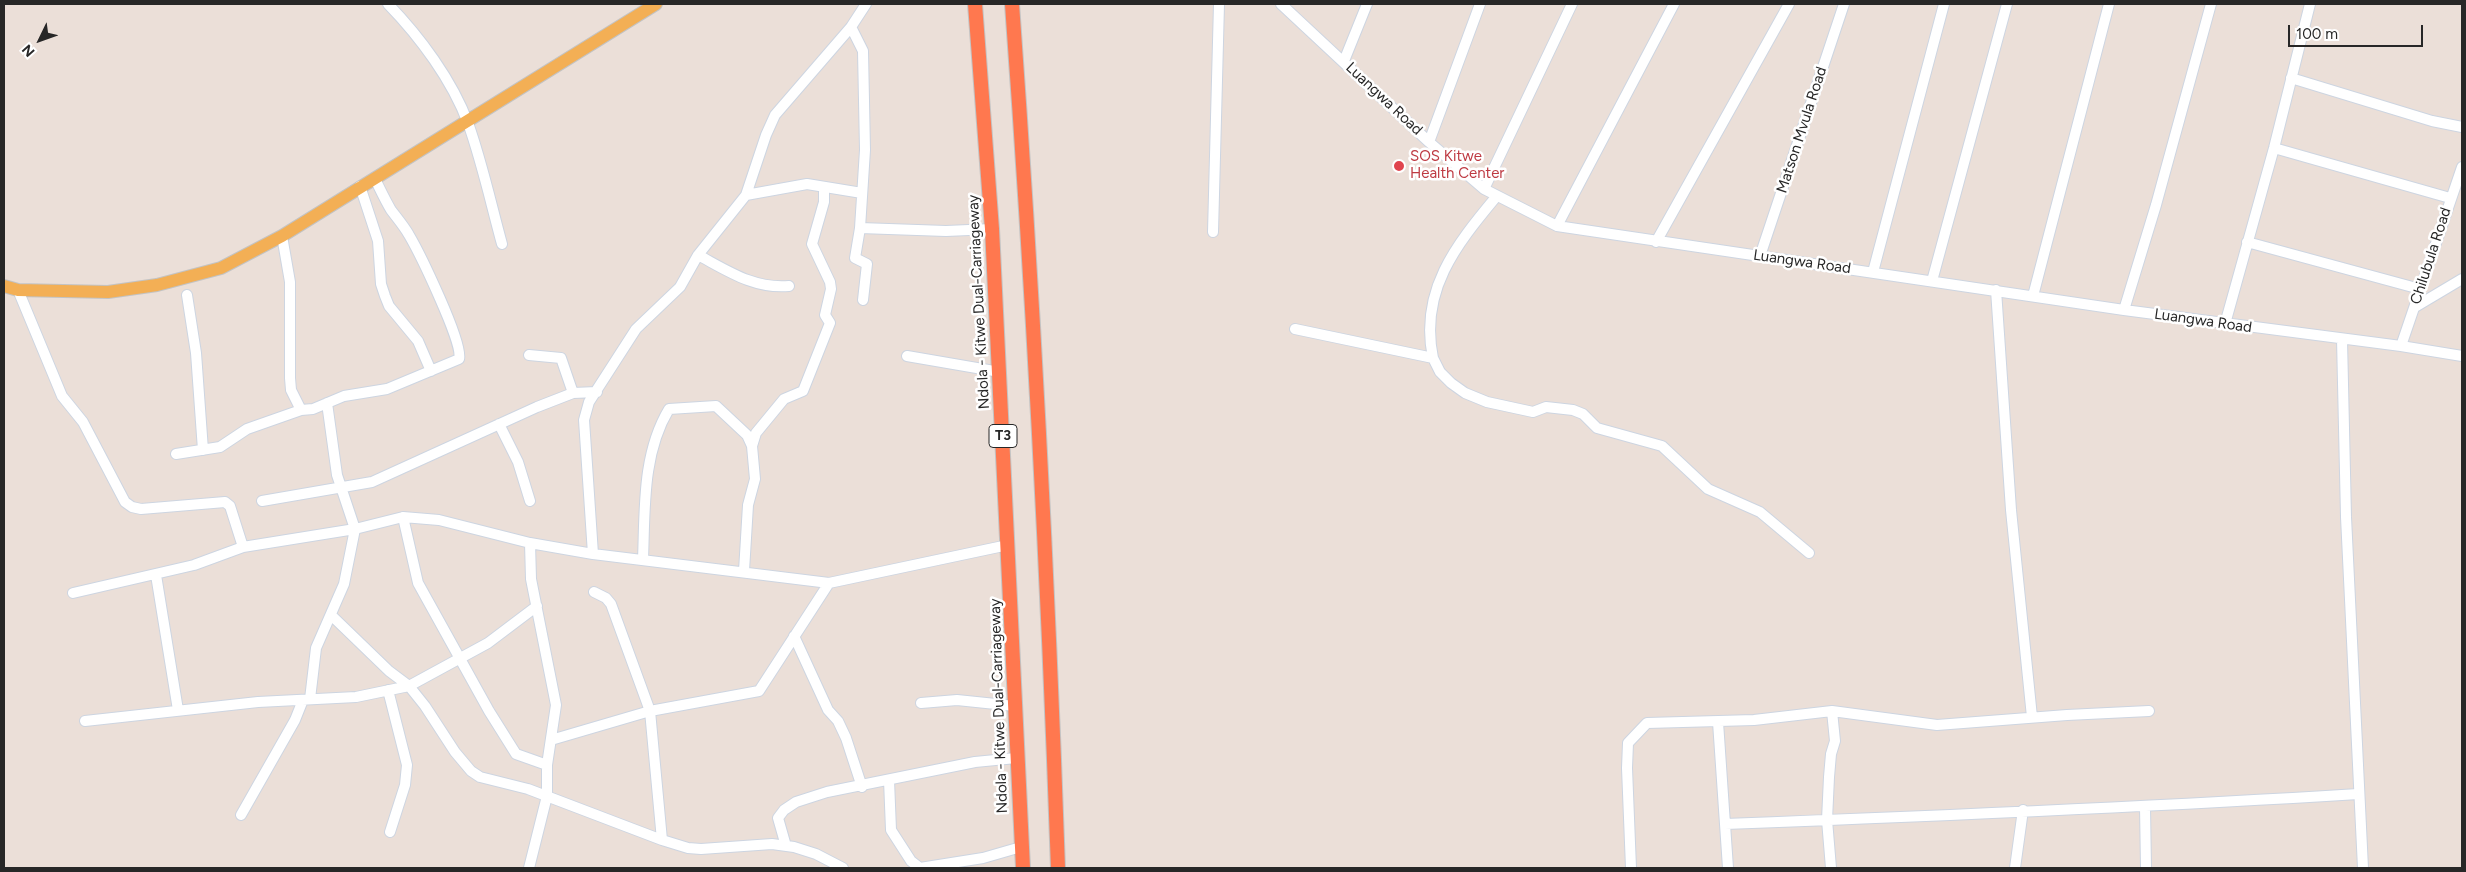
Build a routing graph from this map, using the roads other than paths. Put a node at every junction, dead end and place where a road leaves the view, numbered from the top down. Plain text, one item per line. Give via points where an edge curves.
1 (388, 4) edge
2 (656, 4) edge
3 (866, 4) edge
4 (975, 4) edge
5 (1012, 4) edge
6 (1219, 4) edge
7 (1281, 4) edge
8 (1367, 4) edge
9 (1480, 4) edge
10 (1572, 4) edge
11 (1674, 4) edge
12 (1788, 4) edge
13 (1844, 4) edge
14 (1944, 4) edge
15 (2007, 4) edge
16 (2109, 4) edge
17 (2210, 4) edge
18 (2310, 4) edge
19 (851, 27) junction
20 (1344, 61) junction
21 (2291, 78) junction
22 (468, 122) junction
23 (2462, 127) edge
24 (1429, 142) junction
25 (2274, 148) junction
26 (2462, 167) edge
27 (375, 179) junction
28 (360, 186) junction
29 (824, 188) junction
30 (1484, 189) junction
31 (862, 193) junction
32 (746, 195) junction
33 (1496, 197) junction
34 (2450, 198) junction
35 (1556, 226) junction
36 (860, 228) junction
37 (992, 229) junction
38 (1213, 232) dead end
39 (282, 236) junction
40 (1656, 242) junction
41 (2248, 242) junction
42 (502, 244) dead end
43 (698, 255) junction
44 (1760, 256) junction
45 (1873, 272) junction
46 (2462, 279) edge
47 (1932, 281) junction
48 (4, 286) edge
49 (789, 286) dead end
50 (2420, 289) junction
51 (18, 290) junction
52 (1996, 290) junction
53 (187, 295) dead end
54 (2033, 296) junction
55 (863, 300) dead end
56 (2415, 307) junction
57 (2124, 310) junction
58 (2226, 324) junction
59 (1295, 329) dead end
60 (2342, 339) junction
61 (2401, 346) junction
62 (529, 356) dead end
63 (906, 356) dead end
64 (2462, 356) edge
65 (1433, 358) junction
66 (431, 371) junction
67 (1000, 372) junction
68 (597, 392) junction
69 (573, 393) junction
70 (327, 403) junction
71 (301, 410) junction
72 (499, 424) junction
73 (752, 446) junction
74 (202, 450) junction
75 (176, 454) dead end
76 (342, 488) junction
77 (262, 501) dead end
78 (530, 501) dead end
79 (403, 517) junction
80 (356, 529) junction
81 (530, 543) junction
82 (1008, 545) junction
83 (243, 547) junction
84 (1809, 553) dead end
85 (593, 554) junction
86 (643, 560) junction
87 (744, 571) junction
88 (156, 575) junction
89 (829, 583) junction
90 (73, 592) dead end
91 (594, 592) dead end
92 (537, 606) junction
93 (331, 615) junction
94 (794, 636) junction
95 (461, 659) junction
96 (409, 686) junction
97 (388, 690) junction
98 (306, 699) junction
99 (921, 703) dead end
100 (1015, 706) junction
101 (178, 710) junction
102 (650, 711) junction
103 (1832, 711) junction
104 (2149, 711) dead end
105 (2032, 718) junction
106 (85, 721) dead end
107 (1718, 722) junction
108 (551, 740) junction
109 (1016, 758) junction
110 (547, 765) junction
111 (889, 780) junction
112 (862, 787) junction
113 (2358, 794) junction
114 (547, 796) junction
115 (2145, 807) junction
116 (2023, 810) junction
117 (240, 815) dead end
118 (1827, 820) junction
119 (1725, 824) junction
120 (390, 832) dead end
121 (662, 840) junction
122 (786, 846) junction
123 (1021, 847) junction
124 (529, 868) edge
125 (844, 868) edge
126 (1023, 868) edge
127 (1058, 868) edge
128 (1632, 868) edge
129 (1728, 868) edge
130 (1831, 868) edge
131 (2016, 868) edge
132 (2146, 868) edge
133 (2363, 868) edge

1 - 22 street via 442,73
2 - 22 main road
3 - 19 street
4 - 37 highway, Ndola - Kitwe Dual-Carriageway / T3
5 - 127 highway, T3 via 1028,220
6 - 38 street
7 - 20 street, Luangwa Road
8 - 20 street
9 - 24 street
10 - 30 street
11 - 35 street
12 - 40 street
13 - 44 street, Matson Mvula Road
14 - 45 street
15 - 47 street
16 - 54 street
17 - 57 street via 2159,195
18 - 21 street
19 - 31 street via 863,51
19 - 32 street via 775,116
20 - 24 street, Luangwa Road
21 - 23 street
21 - 25 street
22 - 27 main road
22 - 42 street
24 - 30 street, Luangwa Road
25 - 34 street
25 - 41 street
26 - 34 street, Chilubula Road
27 - 28 main road
27 - 66 street via 428,270 460,354 459,359
28 - 39 main road
28 - 66 street via 378,241 385,296 389,306 418,342
29 - 31 street
29 - 32 street via 807,184
29 - 73 street via 824,202 812,244 830,282 825,315 830,323 803,391 776,406 756,433
30 - 33 street, Luangwa Road
31 - 36 street
32 - 43 street
33 - 35 street, Luangwa Road
33 - 65 street via 1467,232 1440,276 1429,320
34 - 50 street, Chilubula Road
35 - 40 street, Luangwa Road
36 - 37 street
36 - 55 street via 855,258 867,264
37 - 67 highway, Ndola - Kitwe Dual-Carriageway / T3
39 - 51 main road via 221,268 157,284 108,292
39 - 71 street via 290,282 290,378
40 - 44 street, Luangwa Road
41 - 50 street
41 - 58 street
43 - 49 street via 738,277 771,287
43 - 68 street via 680,287 636,329
44 - 45 street, Luangwa Road
45 - 47 street, Luangwa Road
46 - 56 street
47 - 52 street, Luangwa Road
48 - 51 main road
50 - 56 street, Chilubula Road
51 - 83 street via 62,396 83,422 125,502 141,509 225,502 230,506
52 - 54 street, Luangwa Road
52 - 105 street via 2011,510
53 - 74 street via 196,353
54 - 57 street, Luangwa Road
56 - 61 street, Chilubula Road
57 - 58 street, Luangwa Road
58 - 60 street, Luangwa Road
59 - 65 street
60 - 61 street, Luangwa Road
60 - 113 street
61 - 64 street, Luangwa Road
62 - 69 street via 562,358
63 - 67 street
65 - 84 street via 1440,372 1452,384 1487,402 1533,412 1546,407 1573,410 1583,414 1596,428 1662,446 1708,489 1760,512
66 - 70 street via 386,389 344,396
67 - 82 highway, Ndola - Kitwe Dual-Carriageway / T3
68 - 69 street
68 - 85 street via 584,420
69 - 72 street
70 - 71 street
70 - 76 street via 337,475
71 - 74 street via 247,429 220,446
72 - 76 street via 372,482
72 - 78 street via 518,462
73 - 86 street via 747,435 716,406 669,409 651,453
73 - 87 street via 755,479 748,506
74 - 75 street
76 - 77 street
76 - 80 street
79 - 80 street
79 - 81 street via 439,520
79 - 95 street via 418,583
80 - 83 street
80 - 93 street via 344,584
81 - 85 street
81 - 92 street via 531,580
82 - 89 street
82 - 100 highway, Ndola - Kitwe Dual-Carriageway / T3
83 - 88 street
85 - 86 street
86 - 87 street
87 - 89 street
88 - 90 street
88 - 101 street
89 - 94 street
91 - 102 street via 610,604
92 - 95 street via 500,635
92 - 108 street via 555,696
93 - 96 street via 389,672
93 - 98 street via 316,648
94 - 102 street via 759,690
94 - 112 street via 828,710 838,720
95 - 96 street
95 - 110 street via 516,754
96 - 97 street
96 - 114 street via 472,771 487,780
97 - 98 street
97 - 120 street via 407,765 406,785
98 - 101 street
98 - 117 street
99 - 100 street via 958,700
100 - 109 highway, Ndola - Kitwe Dual-Carriageway / T3
101 - 106 street
102 - 108 street
102 - 121 street
103 - 105 street via 1937,725
103 - 107 street
103 - 118 street via 1835,741 1829,764
104 - 105 street
107 - 119 street
107 - 128 street via 1653,722 1642,727 1628,743
108 - 110 street
109 - 111 street via 975,762
109 - 123 highway, Ndola - Kitwe Dual-Carriageway / T3
110 - 114 street
111 - 112 street
111 - 123 street via 891,830 911,861 920,868 983,858
112 - 122 street via 820,794 796,802 780,813 778,823
113 - 115 street
113 - 133 street
114 - 121 street
114 - 124 street
115 - 116 street
115 - 132 street
116 - 118 street
116 - 131 street
118 - 119 street
118 - 130 street
119 - 129 street
121 - 122 street via 701,849
122 - 125 street via 816,854
123 - 126 highway, Ndola - Kitwe Dual-Carriageway / T3

